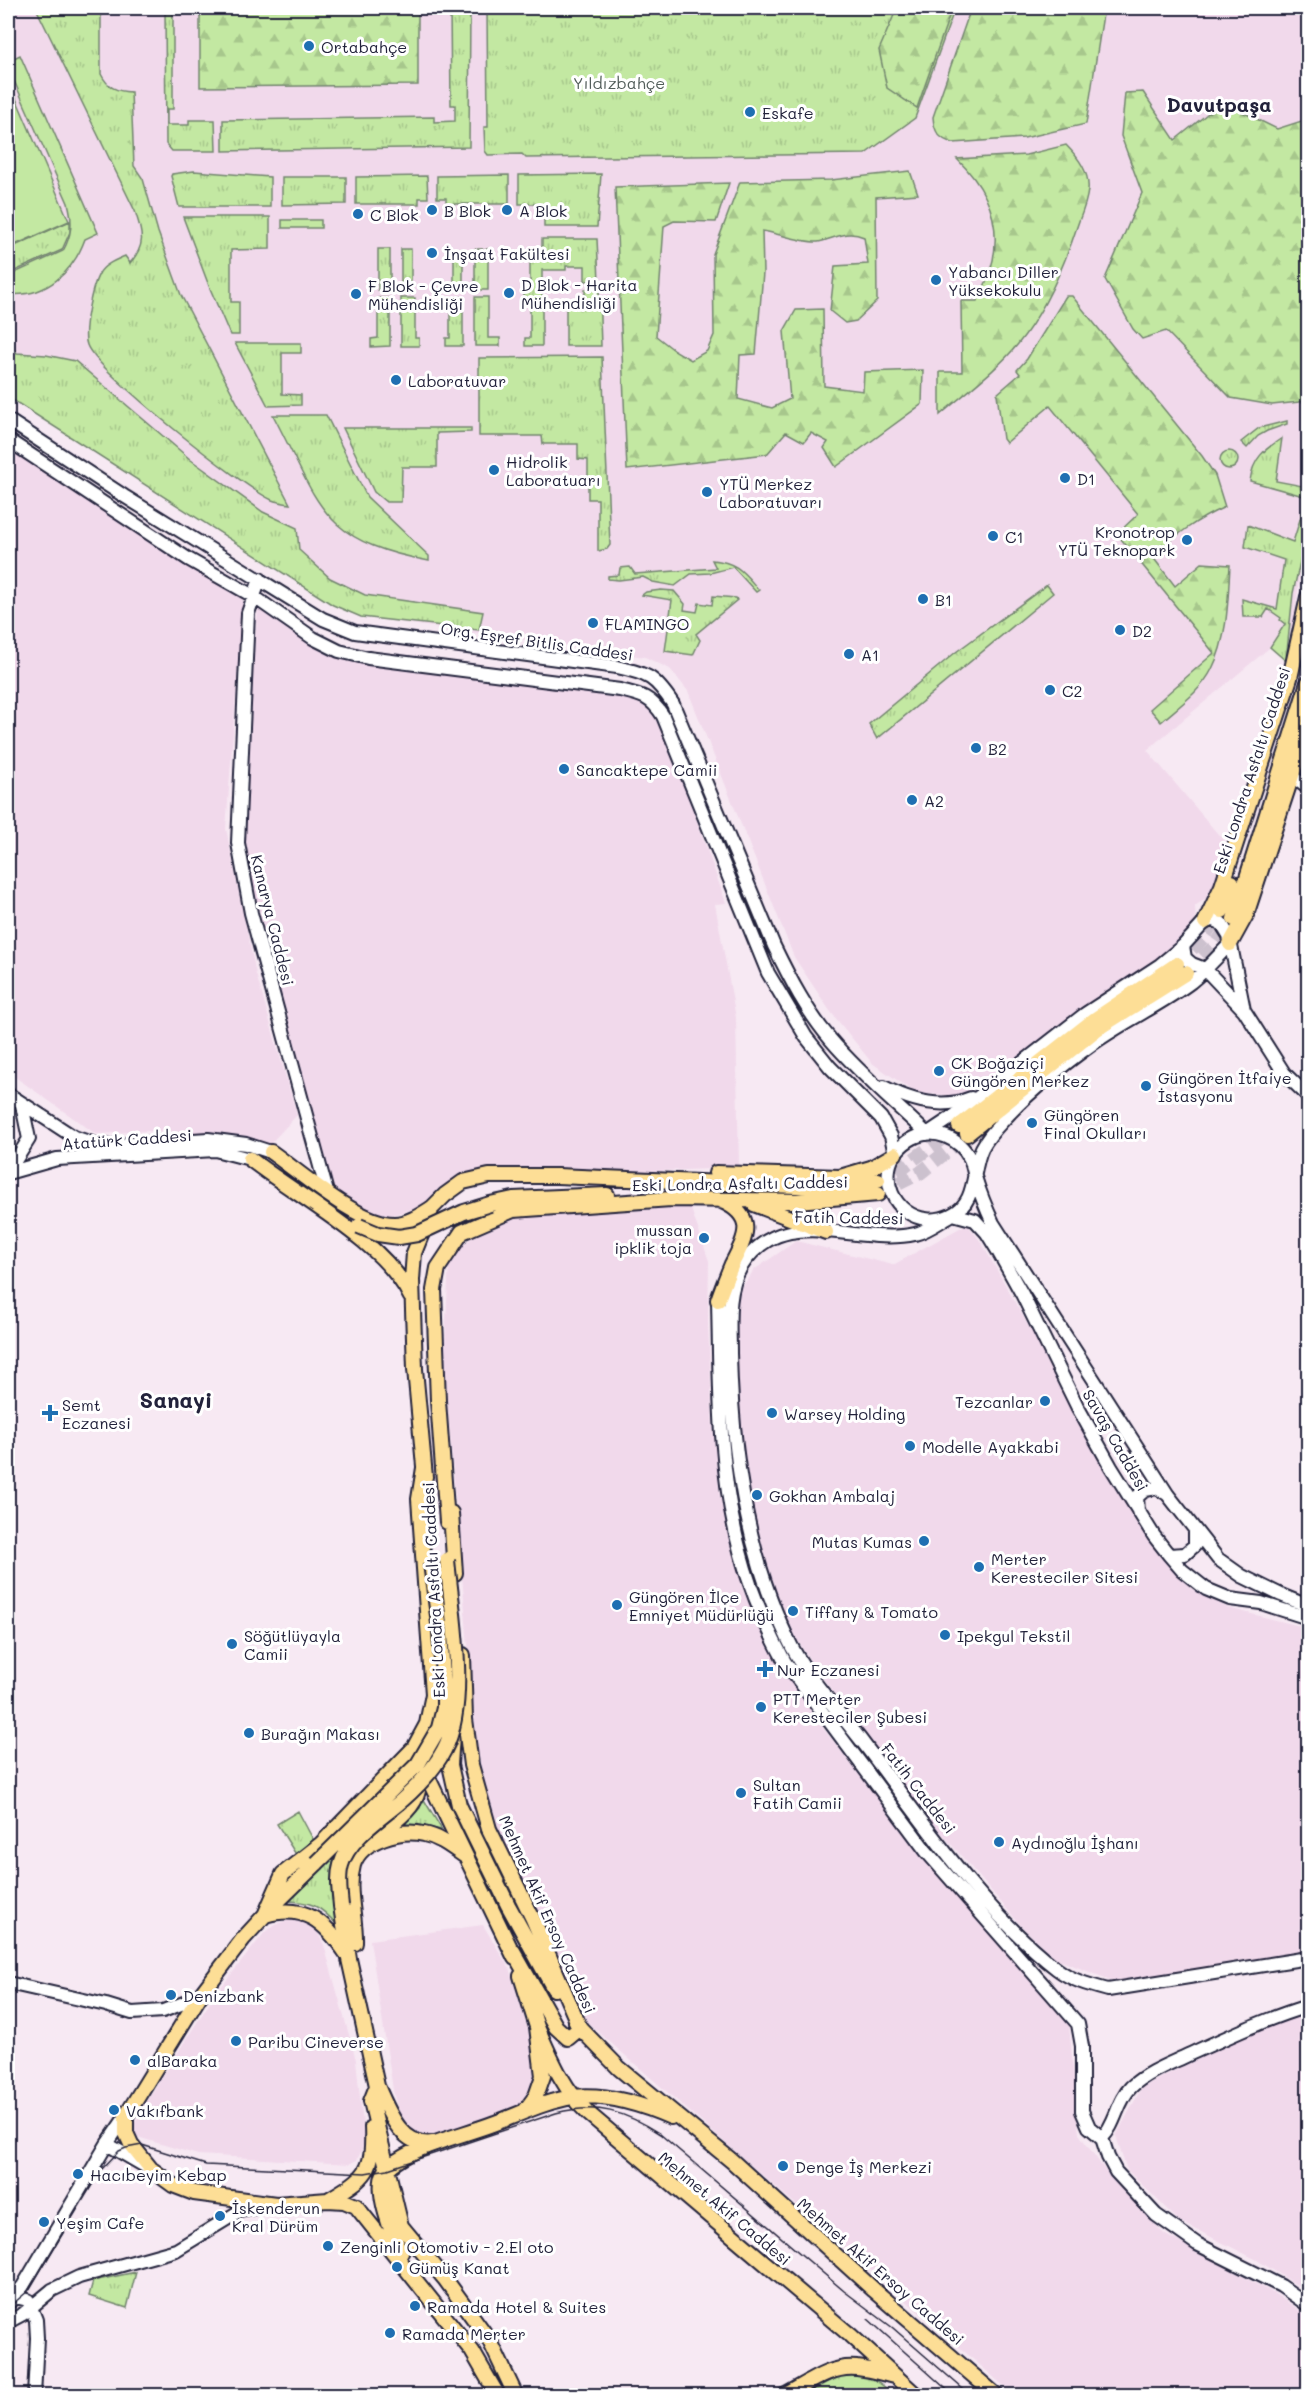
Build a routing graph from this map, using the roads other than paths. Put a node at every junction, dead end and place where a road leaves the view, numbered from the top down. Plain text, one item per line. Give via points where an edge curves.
1 (8, 420) edge
2 (8, 440) edge
3 (260, 579) junction
4 (253, 596) junction
5 (1308, 597) edge
6 (1308, 603) edge
7 (1308, 683) edge
8 (1308, 727) edge
9 (1293, 777) junction
10 (1308, 788) edge
11 (1205, 922) junction
12 (1230, 944) junction
13 (1183, 946) junction
14 (1182, 969) tunnel mouth
15 (1205, 969) junction
16 (1244, 1010) junction
17 (868, 1079) junction
18 (983, 1093) junction
19 (8, 1094) edge
20 (1308, 1096) edge
21 (22, 1105) junction
22 (963, 1130) tunnel mouth
23 (927, 1134) junction
24 (271, 1152) joint
25 (895, 1154) junction
26 (250, 1159) junction
27 (8, 1167) edge
28 (8, 1173) edge
29 (974, 1175) junction
30 (668, 1180) junction
31 (327, 1192) junction
32 (671, 1199) junction
33 (717, 1199) junction
34 (747, 1202) junction
35 (432, 1208) junction
36 (954, 1214) junction
37 (826, 1232) junction
38 (717, 1300) joint
39 (413, 1301) junction
40 (424, 1468) junction
41 (1168, 1495) junction
42 (1138, 1512) junction
43 (451, 1513) dead end
44 (1195, 1530) junction
45 (1169, 1555) junction
46 (1308, 1606) edge
47 (1308, 1618) edge
48 (427, 1724) junction
49 (452, 1730) junction
50 (414, 1748) junction
51 (471, 1765) junction
52 (389, 1776) junction
53 (368, 1844) junction
54 (466, 1857) junction
55 (265, 1915) junction
56 (513, 1951) junction
57 (1308, 1958) edge
58 (349, 1959) junction
59 (1071, 1978) junction
60 (8, 1983) edge
61 (1052, 1994) junction
62 (199, 1997) junction
63 (1308, 2006) edge
64 (537, 2027) junction
65 (580, 2028) junction
66 (377, 2086) junction
67 (573, 2097) junction
68 (372, 2101) junction
69 (525, 2111) junction
70 (126, 2116) junction
71 (686, 2124) junction
72 (1102, 2139) junction
73 (447, 2140) junction
74 (106, 2144) junction
75 (151, 2169) junction
76 (388, 2169) junction
77 (328, 2200) junction
78 (276, 2204) junction
79 (417, 2283) junction
80 (11, 2300) edge
81 (1308, 2305) edge
82 (32, 2307) junction
83 (8, 2322) edge
84 (896, 2377) junction
85 (34, 2396) edge
86 (498, 2396) edge
87 (516, 2396) edge
88 (784, 2396) edge
89 (916, 2396) edge
90 (997, 2396) edge

1 - 3 main road, Org. Eşref Bitlis Caddesi
2 - 4 main road via 188,559
3 - 4 main road, Kanarya Caddesi
3 - 17 main road, Org. Eşref Bitlis Caddesi via 323,619 355,632 617,668 644,673 660,685 673,704 790,978 831,1040
4 - 25 main road via 313,638 339,651 620,690 654,701 768,973 806,1037 882,1118
4 - 31 main road, Kanarya Caddesi via 248,614 238,843 251,913
5 - 11 main road via 1290,678 1222,886
6 - 7 main road, Eski Londra Asfaltı Caddesi via 1303,659 1228,915
8 - 9 main road
9 - 10 main road
9 - 12 main road via 1246,915
11 - 12 main road via 1221,923
11 - 13 main road
12 - 15 main road
12 - 16 main road
13 - 15 main road via 1185,958
13 - 18 main road via 1084,1014
14 - 22 main road
15 - 16 main road
15 - 29 main road via 1190,983 1091,1045 1020,1102 988,1137 980,1150
16 - 20 main road via 1284,1073
17 - 18 main road via 916,1101 939,1104 958,1103
17 - 23 main road, Org. Eşref Bitlis Caddesi
18 - 23 main road
19 - 21 main road
21 - 24 main road, Atatürk Caddesi via 74,1137 102,1146 208,1139
21 - 27 main road via 29,1139
23 - 25 main road via 914,1137
23 - 29 main road via 941,1135 959,1145 972,1161
24 - 31 main road
25 - 30 main road via 871,1168 840,1177 693,1173
25 - 36 main road via 888,1181 900,1207 926,1220
26 - 28 main road, Atatürk Caddesi via 215,1150 57,1160
26 - 32 main road, bridge via 274,1168 359,1226 399,1237 513,1198 618,1194
26 - 39 main road via 364,1241 391,1267
29 - 36 main road via 969,1197
29 - 41 main road, Savaş Caddesi via 993,1224
30 - 34 main road, Eski Londra Asfaltı Caddesi via 878,1187 797,1201
30 - 35 main road, Eski Londra Asfaltı Caddesi via 489,1176 463,1182
31 - 35 main road via 375,1221 395,1224
32 - 33 main road, Eski Londra Asfaltı Caddesi
32 - 49 main road, Eski Londra Asfaltı Caddesi, bridge via 513,1210 462,1232 438,1268 434,1290 457,1683
33 - 34 main road, Eski Londra Asfaltı Caddesi
33 - 38 main road via 742,1215 747,1229
34 - 37 main road
35 - 39 main road, Eski Londra Asfaltı Caddesi via 414,1253
36 - 37 main road, Fatih Caddesi via 917,1234
36 - 42 main road, Savaş Caddesi via 975,1220 987,1233 1077,1406
37 - 59 main road, Fatih Caddesi via 780,1233 758,1246 741,1268 734,1286 729,1315 733,1422 753,1546 787,1639 810,1674 992,1907 1031,1947
38 - 61 main road, Fatih Caddesi via 724,1456 731,1512 740,1553 768,1630 785,1662 904,1823
39 - 40 main road, Eski Londra Asfaltı Caddesi
40 - 48 main road via 419,1499 433,1694
40 - 55 main road, Eski Londra Asfaltı Caddesi, bridge via 444,1692 439,1728 418,1764
41 - 42 main road via 1157,1488 1145,1490 1137,1497
41 - 44 main road, Savaş Caddesi
42 - 45 main road, Savaş Caddesi
43 - 51 main road, Mehmet Akif Ersoy Caddesi
44 - 45 main road via 1195,1545 1185,1554
44 - 46 main road, Savaş Caddesi via 1218,1559 1242,1576
45 - 47 main road, Savaş Caddesi via 1206,1589 1230,1599 1261,1603
48 - 50 main road
48 - 51 main road via 442,1718 450,1723
49 - 58 main road, Eski Londra Asfaltı Caddesi, bridge via 444,1751 424,1778 351,1846 340,1866
49 - 65 main road via 450,1765 459,1805 508,1905
50 - 52 main road
50 - 54 main road
51 - 65 main road, Mehmet Akif Ersoy Caddesi via 489,1829
52 - 53 main road via 403,1769 410,1771 416,1776 419,1792 408,1809
52 - 55 main road via 321,1844 283,1874
53 - 54 main road via 402,1833 424,1834 446,1842
53 - 58 main road via 354,1862 350,1882 355,1942
54 - 56 main road
55 - 58 main road via 280,1910 298,1911 315,1918 334,1935
55 - 62 main road, Eski Londra Asfaltı Caddesi
56 - 64 main road
56 - 65 main road via 556,2027 568,2037
57 - 59 main road, Fatih Caddesi via 1108,1990
58 - 66 main road, Eski Londra Asfaltı Caddesi
59 - 61 main road via 1061,1982
60 - 62 main road via 132,2013 163,2011
61 - 72 main road, Fatih Caddesi via 1078,2024 1082,2111 1089,2127
62 - 70 main road, Eski Londra Asfaltı Caddesi
63 - 72 main road via 1149,2073 1130,2088 1110,2131
64 - 67 main road, Mehmet Akif Caddesi
64 - 69 main road via 543,2076
65 - 71 main road, Mehmet Akif Ersoy Caddesi via 619,2068
66 - 68 main road
66 - 73 main road, Eski Londra Asfaltı Caddesi via 394,2123 407,2136 424,2144
67 - 69 main road
67 - 71 main road via 610,2098 648,2107
67 - 84 main road, Mehmet Akif Caddesi via 633,2153
68 - 76 main road
68 - 77 main road via 373,2155 362,2178
69 - 73 main road
70 - 74 main road
70 - 75 main road via 130,2144
71 - 90 main road, Mehmet Akif Ersoy Caddesi
72 - 81 main road, Fatih Caddesi via 1116,2172 1156,2215 1197,2244 1281,2286
73 - 76 main road via 402,2158
74 - 75 main road
74 - 80 main road
75 - 78 main road via 173,2185 194,2193
76 - 79 main road via 383,2176 387,2216
76 - 87 main road via 401,2226 490,2342
77 - 78 main road
77 - 79 main road via 356,2206
78 - 82 main road via 240,2211 176,2250 79,2277 52,2290
79 - 86 main road via 472,2351
80 - 82 main road via 26,2299
82 - 83 main road
82 - 85 main road via 37,2338
84 - 88 main road via 857,2368 837,2369
84 - 89 main road, Mehmet Akif Caddesi

